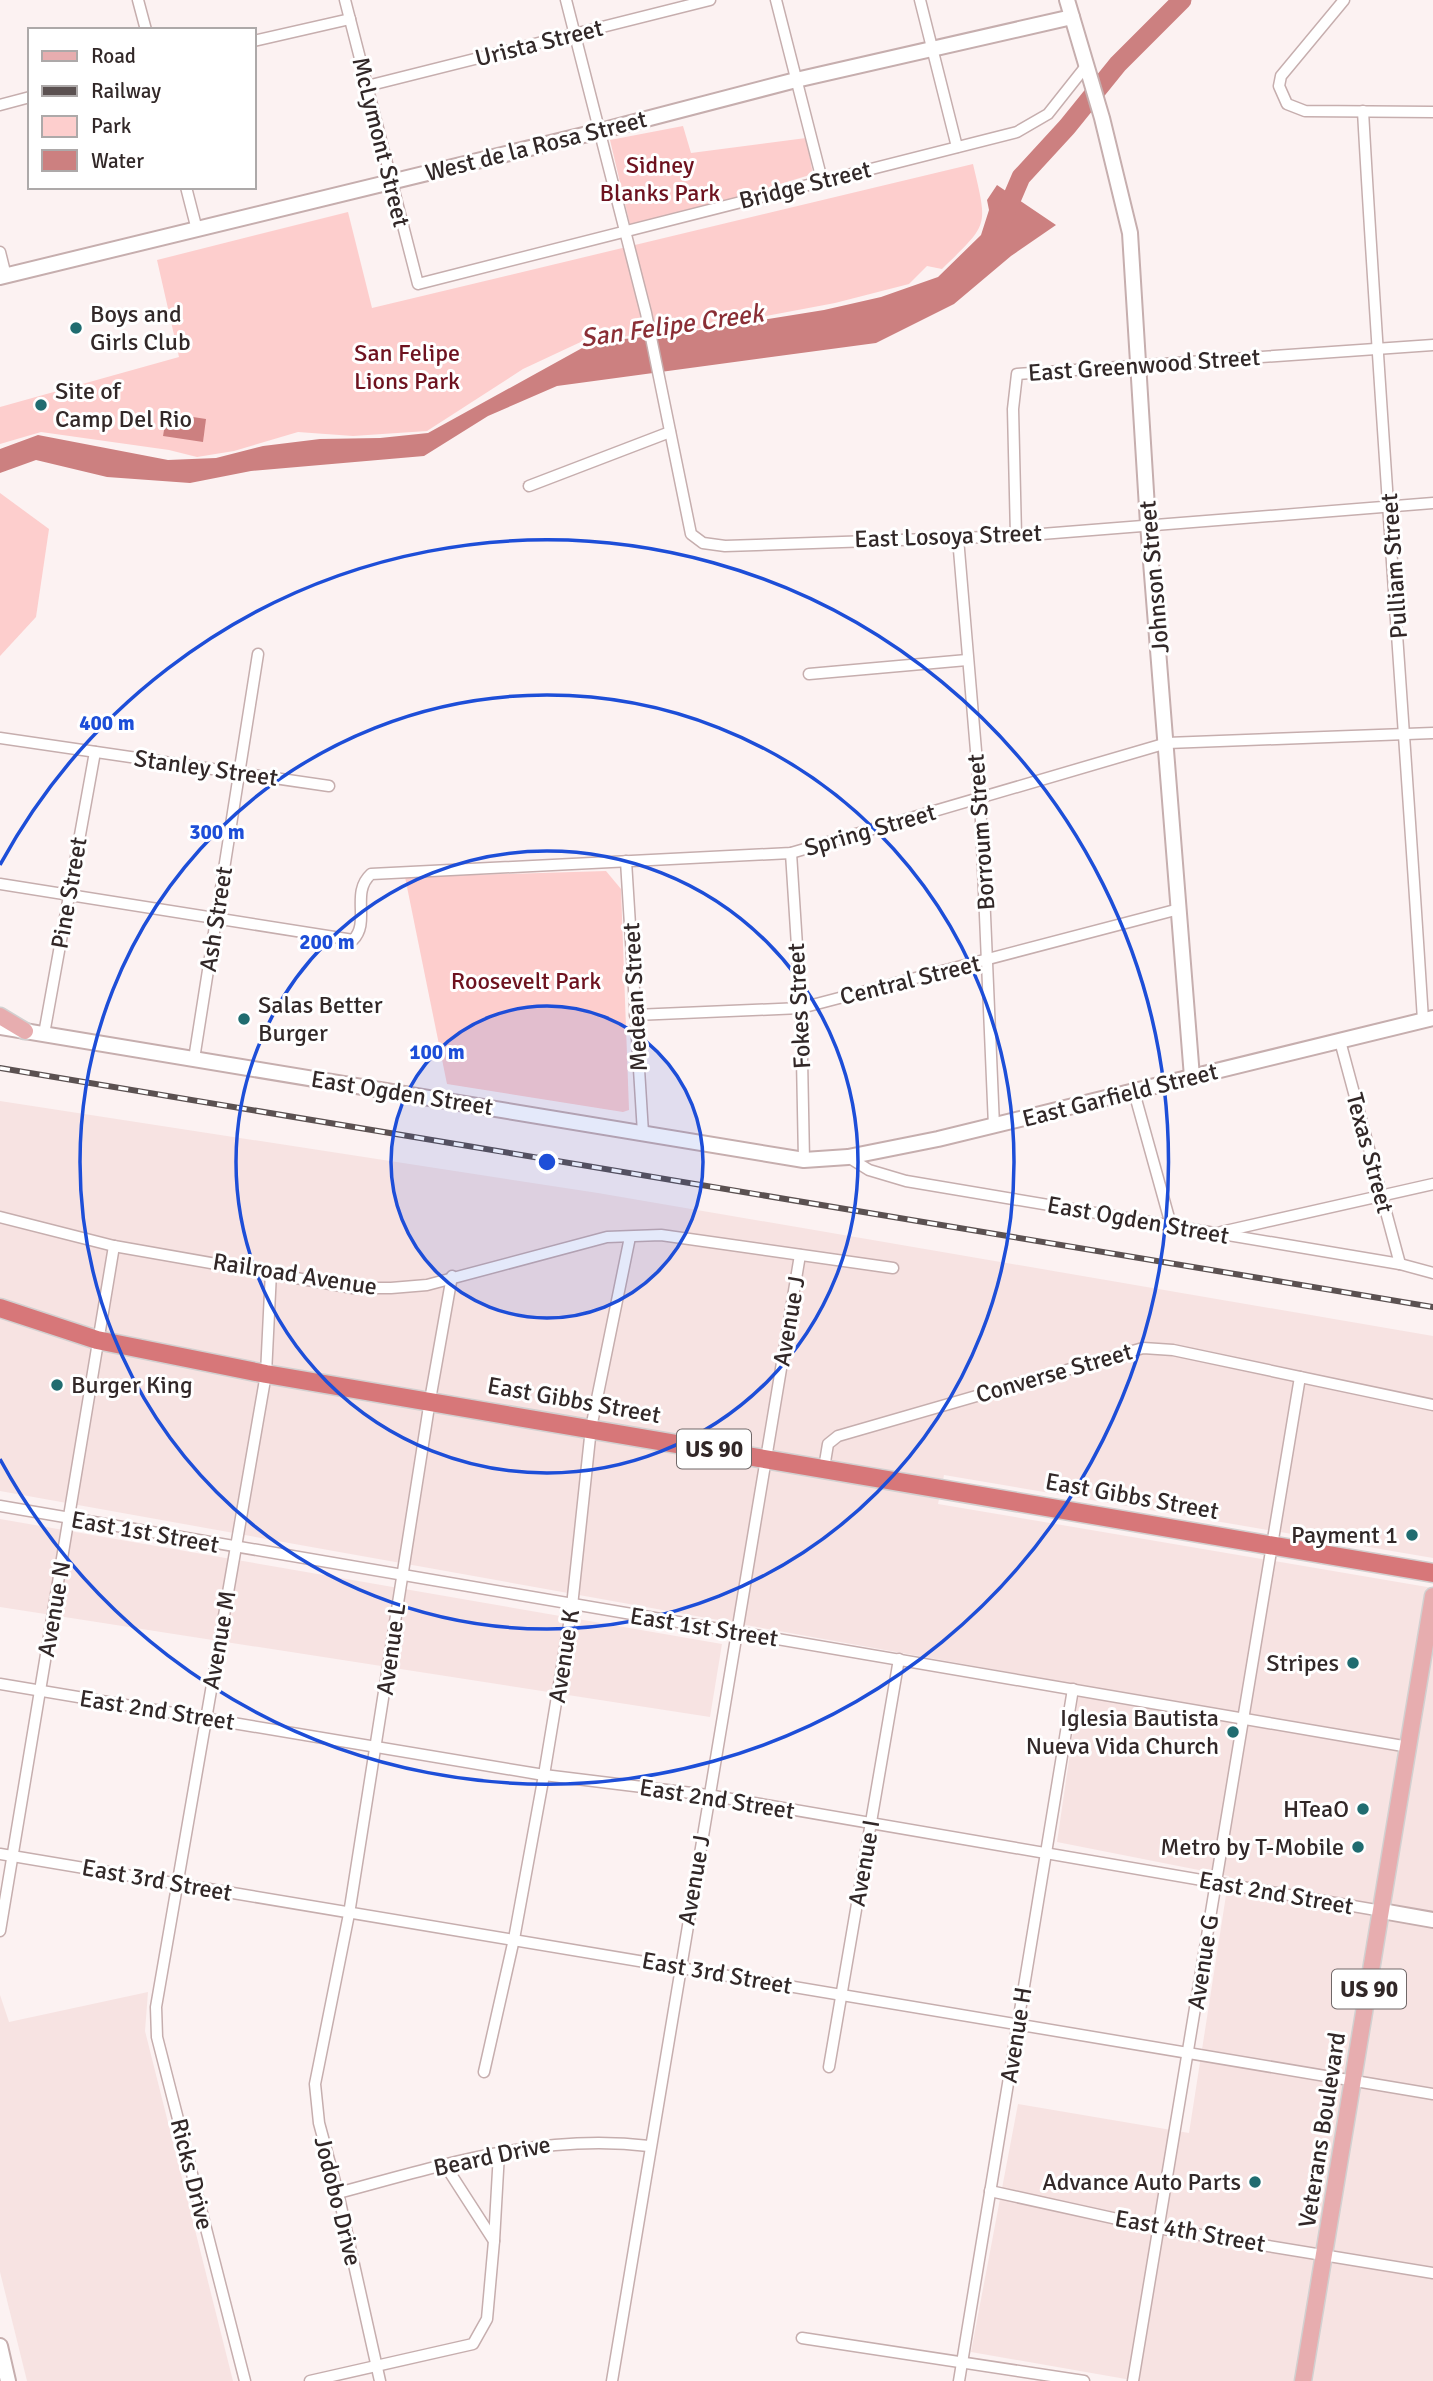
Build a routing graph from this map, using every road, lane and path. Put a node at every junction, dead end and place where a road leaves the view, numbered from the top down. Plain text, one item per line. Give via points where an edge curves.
1 (138, 0) edge
2 (345, 0) edge
3 (566, 0) edge
4 (710, 0) edge
5 (776, 0) edge
6 (920, 0) edge
7 (1067, 0) edge
8 (1344, 0) edge
9 (1072, 17) junction
10 (350, 19) junction
11 (145, 28) edge
12 (575, 34) junction
13 (256, 41) edge
14 (933, 51) junction
15 (1086, 66) junction
16 (796, 80) junction
17 (367, 86) junction
18 (28, 98) edge
19 (0, 105) edge
20 (1363, 111) junction
21 (1433, 112) edge
22 (600, 131) junction
23 (957, 147) junction
24 (822, 180) junction
25 (392, 182) junction
26 (187, 189) edge
27 (197, 230) junction
28 (625, 231) junction
29 (0, 252) edge
30 (3, 276) edge
31 (418, 284) joint
32 (1433, 345) edge
33 (1376, 349) junction
34 (1139, 364) junction
35 (670, 432) junction
36 (529, 486) dead end
37 (1433, 503) edge
38 (1390, 506) junction
39 (1149, 524) junction
40 (1016, 536) junction
41 (958, 538) junction
42 (257, 654) dead end
43 (967, 660) junction
44 (809, 674) dead end
45 (1433, 733) edge
46 (1405, 736) junction
47 (0, 738) edge
48 (1167, 743) junction
49 (95, 752) junction
50 (239, 773) junction
51 (329, 786) dead end
52 (980, 799) junction
53 (791, 853) junction
54 (626, 860) junction
55 (0, 884) edge
56 (69, 895) junction
57 (1179, 909) junction
58 (216, 918) junction
59 (989, 960) junction
60 (801, 1008) junction
61 (635, 1015) junction
62 (0, 1016) edge
63 (1428, 1019) edge
64 (0, 1027) edge
65 (25, 1031) junction
66 (44, 1034) junction
67 (1340, 1041) junction
68 (194, 1059) junction
69 (1192, 1077) junction
70 (1134, 1092) junction
71 (994, 1126) junction
72 (643, 1133) junction
73 (848, 1157) junction
74 (804, 1160) junction
75 (1433, 1184) edge
76 (1381, 1196) junction
77 (0, 1217) edge
78 (1171, 1225) junction
79 (1213, 1233) junction
80 (630, 1237) junction
81 (114, 1246) junction
82 (800, 1255) junction
83 (1400, 1264) junction
84 (893, 1268) dead end
85 (271, 1272) junction
86 (1433, 1273) edge
87 (452, 1276) junction
88 (0, 1308) edge
89 (97, 1340) junction
90 (266, 1374) junction
91 (1300, 1377) junction
92 (429, 1401) junction
93 (1433, 1405) edge
94 (591, 1428) junction
95 (765, 1458) junction
96 (824, 1468) junction
97 (0, 1506) edge
98 (69, 1519) junction
99 (1272, 1545) junction
100 (235, 1547) junction
101 (402, 1573) junction
102 (1433, 1573) edge
103 (1433, 1596) edge
104 (572, 1606) junction
105 (735, 1631) junction
106 (899, 1659) junction
107 (0, 1684) edge
108 (1073, 1689) junction
109 (40, 1691) junction
110 (206, 1718) junction
111 (1243, 1718) junction
112 (1409, 1747) junction
113 (377, 1748) junction
114 (544, 1775) junction
115 (708, 1795) junction
116 (871, 1823) junction
117 (1046, 1853) junction
118 (0, 1854) edge
119 (13, 1856) junction
120 (176, 1883) junction
121 (1216, 1883) junction
122 (1381, 1911) junction
123 (349, 1914) junction
124 (1433, 1920) edge
125 (0, 1931) edge
126 (514, 1939) junction
127 (162, 1966) joint
128 (679, 1967) junction
129 (842, 1994) junction
130 (327, 2020) joint
131 (1018, 2024) junction
132 (1188, 2053) junction
133 (829, 2067) dead end
134 (484, 2072) dead end
135 (1353, 2080) junction
136 (1433, 2094) edge
137 (649, 2146) junction
138 (499, 2153) junction
139 (445, 2165) junction
140 (990, 2191) junction
141 (338, 2193) junction
142 (1158, 2228) junction
143 (494, 2241) junction
144 (1324, 2255) junction
145 (1433, 2273) edge
146 (802, 2338) dead end
147 (0, 2346) edge
148 (962, 2361) junction
149 (376, 2368) junction
150 (8, 2381) edge
151 (245, 2381) edge
152 (310, 2381) edge
153 (380, 2381) edge
154 (612, 2381) edge
155 (959, 2381) edge
156 (1084, 2381) edge
157 (1133, 2381) edge
158 (1303, 2381) edge

1 - 11 street
2 - 10 street, McLymont Street
3 - 12 street, East Losoya Street
4 - 12 street, Urista Street
5 - 16 street
6 - 14 street
7 - 9 street, Johnson Street
8 - 20 street via 1286,68 1279,86 1282,96 1296,109
9 - 14 street, West de la Rosa Street
9 - 15 street, Johnson Street
10 - 13 street
10 - 17 street, McLymont Street
12 - 17 street, Urista Street
12 - 22 street, East Losoya Street
14 - 16 street, West de la Rosa Street
14 - 23 street
15 - 23 street, Bridge Street via 1060,101 1033,125
15 - 34 street, Johnson Street via 1130,233
16 - 22 street, West de la Rosa Street
16 - 24 street
17 - 25 street, McLymont Street
18 - 19 street
20 - 21 street
20 - 33 street, Pulliam Street
22 - 25 street, West de la Rosa Street
22 - 28 street, East Losoya Street
23 - 24 street, Bridge Street
24 - 28 street, Bridge Street
25 - 27 street, West de la Rosa Street
25 - 31 street, McLymont Street
26 - 27 street
27 - 30 street, West de la Rosa Street
28 - 31 street, Bridge Street
28 - 35 street, East Losoya Street
29 - 30 street
32 - 33 street, East Greenwood Street
33 - 34 street, East Greenwood Street
33 - 38 street, Pulliam Street
34 - 39 street, Johnson Street
34 - 40 street, East Greenwood Street via 1017,374 1013,409
35 - 36 street
35 - 41 street, East Losoya Street via 691,534 703,543
37 - 38 street, East Losoya Street
38 - 39 street, East Losoya Street
38 - 46 street, Pulliam Street
39 - 40 street, East Losoya Street
39 - 48 street, Johnson Street
40 - 41 street, East Losoya Street
41 - 43 street, Borroum Street
42 - 50 street, Ash Street
43 - 44 street
43 - 52 street, Borroum Street
45 - 46 street, Spring Street
46 - 48 street, Spring Street
46 - 63 street, Pulliam Street
47 - 49 street, Stanley Street
48 - 52 street, Spring Street
48 - 57 street, Johnson Street
49 - 50 street, Stanley Street
49 - 56 street, Pine Street
50 - 51 street, Stanley Street
50 - 58 street, Ash Street
52 - 53 street, Spring Street
52 - 59 street, Borroum Street
53 - 54 street, Spring Street
53 - 60 street, Fokes Street
54 - 58 street, Spring Street via 371,874 360,888 360,928 353,940
54 - 61 street, Medean Street
55 - 56 street
56 - 58 street
56 - 66 street, Pine Street
57 - 59 street, Central Street
57 - 69 street, Johnson Street
58 - 68 street, Ash Street
59 - 60 street, Central Street
59 - 71 street, Borroum Street
60 - 61 street, Central Street
60 - 74 street, Fokes Street
61 - 72 street, Medean Street
62 - 65 main road
63 - 67 street, East Garfield Street
64 - 65 street, East Ogden Street
65 - 66 street, East Ogden Street
66 - 68 street, East Ogden Street
67 - 69 street, East Garfield Street
67 - 76 street, Texas Street
68 - 72 street, East Ogden Street
69 - 70 street, East Garfield Street
70 - 71 street, East Garfield Street
70 - 78 street
71 - 73 street, East Garfield Street
72 - 74 street, East Ogden Street
73 - 74 street, East Garfield Street
73 - 78 street, East Ogden Street via 869,1170 906,1181
75 - 76 street
76 - 79 street
76 - 83 street, Texas Street
77 - 81 street, Railroad Avenue
78 - 79 street, East Ogden Street
79 - 83 street, East Ogden Street
80 - 82 street, Railroad Avenue via 662,1235
80 - 87 street, Railroad Avenue via 607,1237
80 - 94 street, Avenue K
81 - 85 street, Railroad Avenue
81 - 89 street, Avenue N
82 - 84 street, Railroad Avenue
82 - 95 street, Avenue J
83 - 86 street, East Ogden Street
85 - 87 street, Railroad Avenue via 353,1288 415,1286
85 - 90 street, Avenue M
87 - 92 street, Avenue L
88 - 89 highway, East Gibbs Street / US 90
89 - 90 highway, East Gibbs Street / US 90
89 - 98 street, Avenue N
90 - 92 highway, East Gibbs Street / US 90
90 - 100 street, Avenue M
91 - 93 street, Converse Street
91 - 96 street, Converse Street via 1143,1348 838,1436 828,1444
91 - 99 street, Avenue G
92 - 94 highway, East Gibbs Street / US 90
92 - 101 street, Avenue L
94 - 95 highway, East Gibbs Street / US 90
94 - 104 street, Avenue K
95 - 96 highway, East Gibbs Street / US 90
95 - 105 street, Avenue J
96 - 99 highway, East Gibbs Street / US 90
97 - 98 street, East 1st Street
98 - 100 street, East 1st Street
98 - 109 street, Avenue N
99 - 102 highway, East Gibbs Street / US 90
99 - 111 street, Avenue G
100 - 101 street, East 1st Street
100 - 110 street, Avenue M
101 - 104 street, East 1st Street
101 - 113 street, Avenue L
103 - 112 main road, Veterans Boulevard / US 90
104 - 105 street, East 1st Street
104 - 114 street, Avenue K
105 - 106 street, East 1st Street
105 - 115 street, Avenue J
106 - 108 street, East 1st Street
106 - 116 street, Avenue I
107 - 109 street, East 2nd Street
108 - 111 street, East 1st Street
108 - 117 street, Avenue H
109 - 110 street, East 2nd Street
109 - 119 street, Avenue N
110 - 113 street, East 2nd Street
110 - 120 street, Avenue M
111 - 112 street, East 1st Street
111 - 121 street, Avenue G
112 - 122 main road, Veterans Boulevard / US 90
113 - 114 street, East 2nd Street
113 - 123 street, Avenue L
114 - 115 street, East 2nd Street
114 - 126 street, Avenue K
115 - 116 street, East 2nd Street
115 - 128 street, Avenue J
116 - 117 street, East 2nd Street
116 - 129 street, Avenue I
117 - 121 street, East 2nd Street
117 - 131 street, Avenue H
118 - 119 street, East 3rd Street
119 - 120 street, East 3rd Street
119 - 125 street, Avenue N
120 - 123 street, East 3rd Street
120 - 127 street, Avenue M
121 - 122 street, East 2nd Street
121 - 132 street, Avenue G
122 - 124 street, East 2nd Street
122 - 135 main road, Veterans Boulevard / US 90
123 - 126 street, East 3rd Street
123 - 130 street, Avenue L
126 - 128 street, East 3rd Street
126 - 134 street, Avenue K
127 - 151 street, Ricks Drive via 157,2037
128 - 129 street, East 3rd Street
128 - 137 street, Avenue J
129 - 131 street, East 3rd Street
129 - 133 street, Avenue I
130 - 141 street, Jodobo Drive via 315,2084 319,2123
131 - 132 street, East 3rd Street
131 - 140 street, Avenue H
132 - 135 street, East 3rd Street
132 - 142 street, Avenue G
135 - 136 street, East 3rd Street
135 - 144 main road, Veterans Boulevard / US 90
137 - 138 street, Beard Drive via 576,2141
137 - 154 street, Avenue J
138 - 139 street, Beard Drive
138 - 143 street
139 - 141 street, Beard Drive
139 - 143 street
140 - 142 street, East 4th Street
140 - 148 street, Avenue H
141 - 149 street, Jodobo Drive
142 - 144 street, East 4th Street
142 - 157 street, Avenue G
143 - 149 street via 487,2319 473,2344
144 - 145 street, East 4th Street
144 - 158 main road, Veterans Boulevard / US 90
146 - 148 street
147 - 150 street
148 - 155 street, Avenue H
148 - 156 street
149 - 152 street
149 - 153 street, Jodobo Drive

